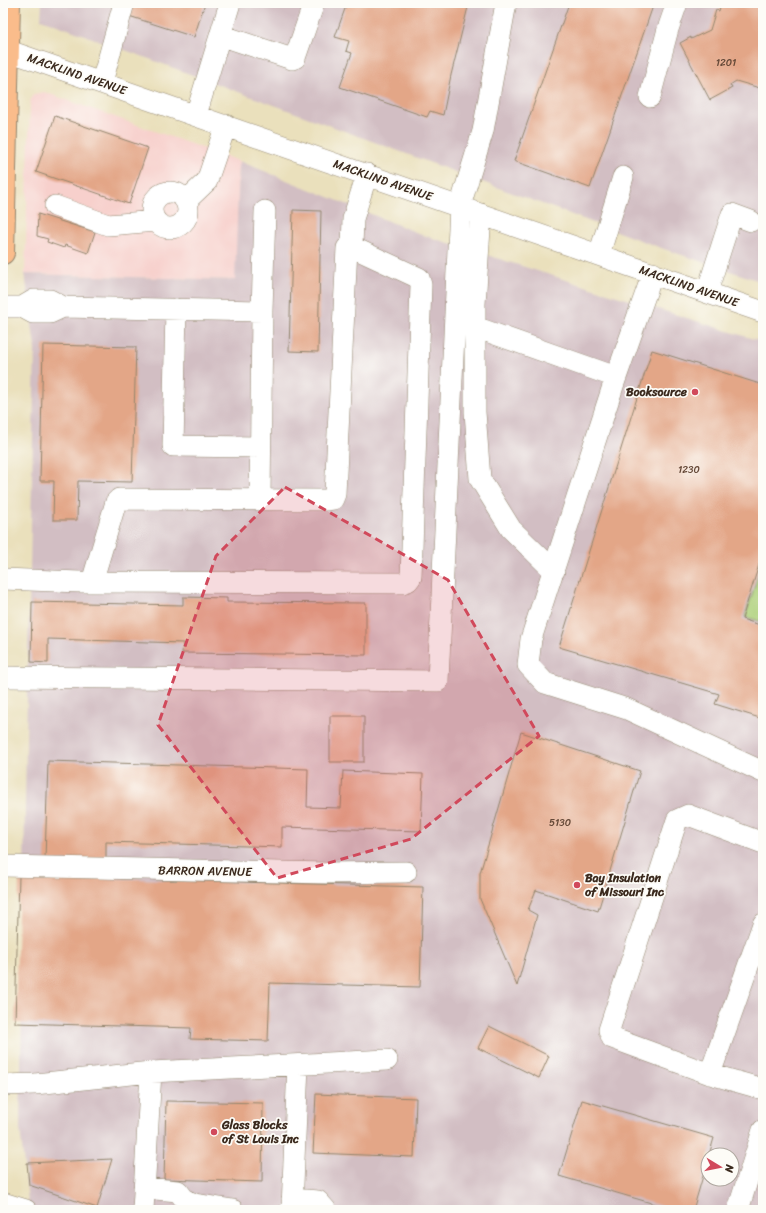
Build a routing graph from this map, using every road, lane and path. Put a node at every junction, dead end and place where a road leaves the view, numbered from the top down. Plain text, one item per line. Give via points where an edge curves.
1 (9, 3) edge
2 (124, 3) edge
3 (230, 3) edge
4 (314, 3) edge
5 (506, 3) edge
6 (677, 3) edge
7 (220, 35) junction
8 (6, 50) edge
9 (102, 82) junction
10 (650, 97) dead end
11 (196, 115) junction
12 (226, 125) junction
13 (5, 129) edge
14 (367, 174) junction
15 (624, 177) dead end
16 (55, 206) dead end
17 (460, 206) junction
18 (265, 211) dead end
19 (481, 214) junction
20 (750, 222) dead end
21 (352, 246) junction
22 (3, 253) edge
23 (599, 255) junction
24 (653, 273) junction
25 (707, 292) junction
26 (12, 307) edge
27 (176, 309) junction
28 (262, 311) junction
29 (763, 312) edge
30 (475, 327) junction
31 (616, 377) junction
32 (260, 447) junction
33 (260, 500) junction
34 (554, 571) junction
35 (3, 579) edge
36 (92, 582) junction
37 (3, 677) edge
38 (763, 772) edge
39 (763, 843) edge
40 (3, 866) edge
41 (406, 872) dead end
42 (763, 924) edge
43 (387, 1060) dead end
44 (298, 1065) junction
45 (151, 1072) junction
46 (710, 1074) junction
47 (3, 1085) edge
48 (763, 1089) edge
49 (763, 1130) edge
50 (144, 1188) junction
51 (3, 1203) edge
52 (291, 1204) edge
53 (212, 1209) edge
54 (26, 1210) edge
55 (143, 1210) edge
56 (233, 1210) edge
57 (326, 1210) edge
58 (738, 1210) edge

1 - 8 main road
2 - 9 street
3 - 7 street
4 - 7 street via 295,58
5 - 17 street via 483,131
6 - 10 street
7 - 11 street
8 - 9 street, MACKLIND AVENUE
8 - 13 main road
9 - 11 street, MACKLIND AVENUE
11 - 12 street, MACKLIND AVENUE
12 - 14 street, MACKLIND AVENUE
12 - 16 street via 207,181 186,201 177,193 160,194 152,210 156,221 108,225
13 - 22 main road
14 - 17 street, MACKLIND AVENUE
14 - 21 street via 353,219
15 - 23 street
17 - 19 street, MACKLIND AVENUE
17 - 37 street via 438,681
18 - 28 street
19 - 23 street, MACKLIND AVENUE
19 - 30 street
20 - 25 street via 732,214
21 - 33 street via 347,248 335,494 333,499 326,500
21 - 36 street via 419,278 421,285 411,577 408,581
23 - 24 street, MACKLIND AVENUE
24 - 25 street, MACKLIND AVENUE
24 - 31 street
25 - 29 street, MACKLIND AVENUE
26 - 27 street via 33,313 50,313 63,307
27 - 28 street
27 - 32 street via 174,446
28 - 32 street
30 - 31 street
30 - 34 street via 474,412 480,479 511,529
31 - 34 street
32 - 33 street
33 - 36 street via 119,499
34 - 38 street via 531,639 528,665 545,682 627,709
35 - 36 street
39 - 46 street via 688,815 677,820 609,1030 612,1038
40 - 41 street, BARRON AVENUE via 326,873
42 - 46 street
43 - 44 street
44 - 45 street
44 - 52 street
45 - 47 street
45 - 50 street
46 - 48 street
49 - 58 street
50 - 53 street via 178,1191 185,1200
50 - 55 street
51 - 54 street
52 - 57 street via 318,1201
53 - 56 street

